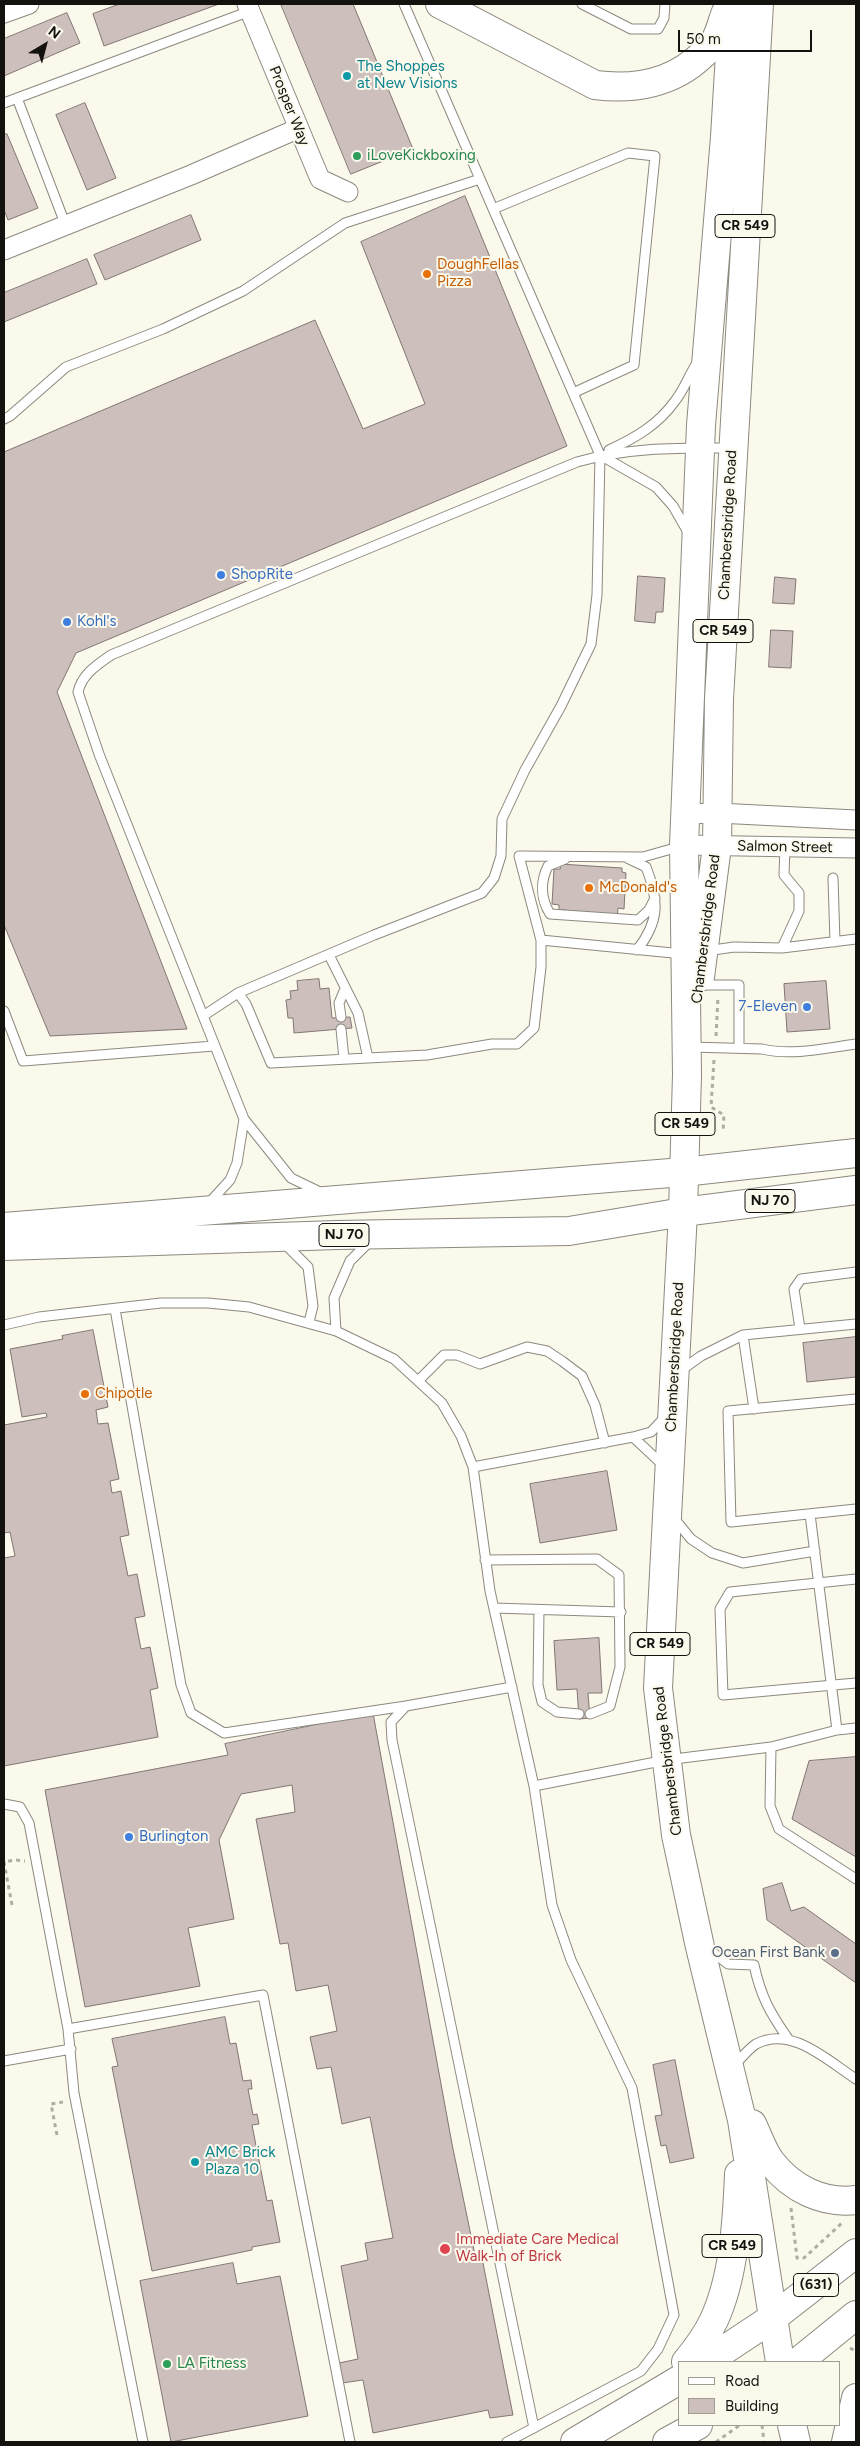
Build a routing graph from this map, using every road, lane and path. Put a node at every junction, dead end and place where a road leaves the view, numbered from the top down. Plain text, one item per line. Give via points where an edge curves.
1 (29, 4) edge
2 (404, 4) edge
3 (440, 4) edge
4 (582, 4) edge
5 (665, 4) edge
6 (729, 4) edge
7 (733, 4) edge
8 (759, 4) edge
9 (248, 7) edge
10 (4, 13) edge
11 (17, 98) junction
12 (4, 103) edge
13 (297, 129) junction
14 (480, 179) junction
15 (348, 192) dead end
16 (493, 209) junction
17 (66, 226) junction
18 (4, 250) edge
19 (708, 346) junction
20 (573, 392) junction
21 (4, 419) edge
22 (700, 448) junction
23 (732, 448) junction
24 (600, 455) junction
25 (696, 547) junction
26 (718, 813) junction
27 (686, 814) junction
28 (856, 820) edge
29 (684, 845) junction
30 (717, 846) junction
31 (785, 847) junction
32 (856, 848) edge
33 (501, 856) junction
34 (519, 856) junction
35 (576, 856) junction
36 (624, 857) junction
37 (834, 878) dead end
38 (655, 898) junction
39 (856, 939) edge
40 (540, 940) junction
41 (835, 942) junction
42 (782, 948) junction
43 (637, 950) junction
44 (694, 953) junction
45 (329, 955) junction
46 (709, 985) junction
47 (345, 989) junction
48 (238, 993) junction
49 (4, 1011) edge
50 (203, 1016) junction
51 (340, 1017) dead end
52 (341, 1029) dead end
53 (856, 1044) edge
54 (214, 1046) junction
55 (703, 1047) junction
56 (738, 1048) junction
57 (368, 1058) junction
58 (344, 1060) junction
59 (687, 1075) junction
60 (244, 1120) junction
61 (723, 1132) dead end
62 (856, 1153) edge
63 (683, 1172) junction
64 (856, 1190) edge
65 (336, 1200) junction
66 (202, 1210) junction
67 (683, 1212) junction
68 (4, 1227) edge
69 (376, 1235) junction
70 (279, 1238) junction
71 (4, 1246) edge
72 (856, 1272) edge
73 (115, 1309) junction
74 (309, 1322) junction
75 (856, 1324) edge
76 (4, 1325) edge
77 (800, 1329) junction
78 (336, 1332) junction
79 (743, 1334) junction
80 (674, 1376) junction
81 (418, 1381) junction
82 (856, 1399) edge
83 (672, 1408) junction
84 (754, 1409) junction
85 (633, 1437) junction
86 (605, 1443) junction
87 (473, 1467) junction
88 (669, 1472) junction
89 (667, 1508) junction
90 (856, 1509) edge
91 (810, 1514) junction
92 (816, 1552) junction
93 (485, 1560) junction
94 (856, 1579) edge
95 (819, 1583) junction
96 (494, 1608) junction
97 (538, 1610) junction
98 (621, 1612) junction
99 (856, 1683) edge
100 (833, 1685) junction
101 (512, 1687) junction
102 (406, 1706) junction
103 (578, 1714) dead end
104 (590, 1714) dead end
105 (856, 1728) edge
106 (837, 1730) junction
107 (771, 1747) junction
108 (666, 1760) junction
109 (534, 1786) junction
110 (4, 1804) edge
111 (37, 1863) junction
112 (856, 1879) edge
113 (12, 1905) dead end
114 (698, 1942) junction
115 (68, 2029) junction
116 (789, 2040) junction
117 (71, 2048) junction
118 (4, 2061) edge
119 (732, 2078) junction
120 (856, 2079) edge
121 (66, 2102) dead end
122 (742, 2120) junction
123 (57, 2135) dead end
124 (791, 2204) dead end
125 (850, 2211) edge
126 (856, 2253) edge
127 (856, 2315) edge
128 (774, 2317) junction
129 (687, 2361) edge
130 (708, 2361) edge
131 (780, 2361) edge
132 (799, 2361) edge
133 (675, 2380) edge
134 (856, 2398) edge
135 (696, 2426) edge
136 (739, 2426) edge
137 (762, 2426) edge
138 (792, 2426) edge
139 (534, 2428) junction
140 (143, 2442) edge
141 (350, 2442) edge
142 (507, 2442) edge
143 (575, 2442) edge
144 (667, 2442) edge
145 (716, 2442) edge
146 (764, 2442) edge
147 (796, 2442) edge
148 (846, 2442) edge

1 - 10 street
2 - 14 lane
3 - 6 main road via 595,84 619,88 652,83 677,73 698,59 715,43
4 - 5 lane via 631,29 642,30 658,28 664,18
7 - 19 main road, Chambersbridge Road / CR 549
8 - 23 main road, Chambersbridge Road / CR 549
9 - 11 lane
9 - 13 street, Prosper Way
11 - 12 lane
11 - 17 lane
13 - 15 street, Prosper Way via 320,179
13 - 17 street
14 - 16 lane
14 - 21 lane via 345,222 243,292 164,329 66,368
16 - 20 lane
16 - 20 lane via 628,153 655,156 634,365
17 - 18 street
19 - 22 main road, Chambersbridge Road / CR 549
19 - 24 lane via 676,400 658,421 637,437
20 - 24 lane
22 - 23 lane
22 - 24 lane via 642,449
22 - 25 main road, Chambersbridge Road / CR 549
23 - 26 main road, Chambersbridge Road / CR 549 via 719,699
24 - 25 lane via 656,487 673,506
24 - 33 lane via 597,595 591,644 502,820
24 - 50 lane via 111,655 91,669 80,684 78,692 99,754
25 - 27 main road, Chambersbridge Road / CR 549
26 - 27 street, Salmon Street
26 - 28 street, Salmon Street
26 - 30 main road, Chambersbridge Road / CR 549
27 - 29 main road, Chambersbridge Road / CR 549
29 - 30 street, Salmon Street
29 - 36 lane via 643,857
29 - 44 main road, Chambersbridge Road / CR 549
30 - 31 street, Salmon Street
30 - 44 main road, Chambersbridge Road / CR 549
31 - 32 street, Salmon Street
31 - 42 lane via 784,874 799,893 799,912
33 - 34 lane
33 - 45 lane via 494,878 482,893
34 - 35 lane
34 - 40 lane
35 - 36 lane
35 - 38 lane via 557,860 548,866 543,876 542,896 550,914 638,920 649,910
36 - 38 lane via 646,868
37 - 41 lane
38 - 43 lane via 656,914 647,938
39 - 41 lane
40 - 43 lane
40 - 57 lane via 541,967 534,1028 517,1044 492,1044 427,1055
41 - 42 lane
42 - 44 lane via 734,948
43 - 44 lane
44 - 46 main road, Chambersbridge Road / CR 549
44 - 59 main road, Chambersbridge Road / CR 549
45 - 47 lane
45 - 48 lane
46 - 55 main road, Chambersbridge Road / CR 549
46 - 55 path
46 - 56 lane via 739,985
47 - 51 lane via 339,1003
47 - 57 lane via 358,1013
48 - 50 lane
48 - 58 lane via 246,1004 271,1063
49 - 54 lane via 23,1061
50 - 54 lane
52 - 58 lane
53 - 56 lane via 804,1051
54 - 60 lane
55 - 56 lane
55 - 59 main road, Chambersbridge Road / CR 549
55 - 61 path via 711,1108 724,1115
57 - 58 lane
59 - 63 main road, Chambersbridge Road / CR 549
60 - 65 lane via 291,1178
60 - 66 lane via 237,1163 230,1180
62 - 63 main road, NJ 70
63 - 65 main road, NJ 70
63 - 67 main road, Chambersbridge Road / CR 549
64 - 67 main road, NJ 70
65 - 66 main road, NJ 70
66 - 68 main road, NJ 70
67 - 69 main road, NJ 70 via 569,1231
67 - 80 main road, Chambersbridge Road / CR 549
69 - 70 main road, NJ 70
69 - 78 lane via 350,1261 334,1298
70 - 71 main road, NJ 70
70 - 74 lane via 308,1267 313,1306
72 - 77 lane via 801,1279 794,1289
73 - 74 lane via 208,1303 249,1307
73 - 76 lane via 39,1317
73 - 102 lane via 181,1685 191,1713 224,1733
74 - 78 lane
75 - 77 lane
77 - 79 lane
78 - 81 lane via 394,1359
79 - 80 lane via 701,1356
79 - 84 lane
80 - 83 main road, Chambersbridge Road / CR 549
81 - 86 lane via 444,1355 457,1355 480,1364 527,1347 547,1352 582,1376 595,1405
81 - 87 lane via 442,1404 461,1436
82 - 84 lane
83 - 85 lane via 651,1432
83 - 88 main road, Chambersbridge Road / CR 549
84 - 91 lane via 728,1411 731,1522
85 - 86 lane
85 - 88 lane
86 - 87 lane
87 - 93 lane
88 - 89 main road, Chambersbridge Road / CR 549
89 - 92 lane via 691,1539 712,1553 743,1563
89 - 108 main road, Chambersbridge Road / CR 549 via 658,1688
90 - 91 lane
91 - 92 lane
92 - 95 lane
93 - 96 lane
93 - 98 lane via 597,1559 619,1575
94 - 95 lane
95 - 100 lane
95 - 100 lane via 730,1592 720,1609 723,1694
96 - 97 lane
96 - 101 lane
97 - 98 lane
97 - 103 lane via 538,1684 542,1702 557,1712
98 - 104 lane via 620,1667 610,1706
99 - 100 lane
100 - 106 lane
101 - 102 lane
101 - 109 lane
102 - 139 lane via 391,1722 392,1740
105 - 106 lane
106 - 107 lane
107 - 108 lane
107 - 112 lane via 770,1806 779,1828
108 - 109 lane
108 - 114 main road, Chambersbridge Road / CR 549 via 676,1835
109 - 139 lane via 552,1905 571,1960 632,2088 674,2315 658,2349 641,2371
110 - 111 lane via 20,1807 25,1813
111 - 113 path via 4,1862
111 - 115 lane
114 - 116 lane via 728,1964 754,1965 759,1991
114 - 119 main road, Chambersbridge Road / CR 549
115 - 117 lane
115 - 141 lane via 262,1995
116 - 119 lane via 777,2037 756,2044
116 - 120 lane via 798,2042
117 - 118 lane
117 - 140 lane via 74,2093
119 - 122 main road, Chambersbridge Road / CR 549
119 - 125 main road via 770,2162 811,2195 839,2202
121 - 123 path via 50,2104
122 - 128 main road, Chambersbridge Road / CR 549
122 - 129 main road, CR 549 via 737,2212 724,2292 714,2321
124 - 125 path via 797,2258 804,2258
126 - 128 main road, (631)
127 - 132 main road
128 - 130 main road
128 - 131 main road, CR 549
133 - 143 main road
134 - 148 main road
135 - 144 main road
136 - 145 path
137 - 146 path
138 - 147 main road
139 - 142 lane

